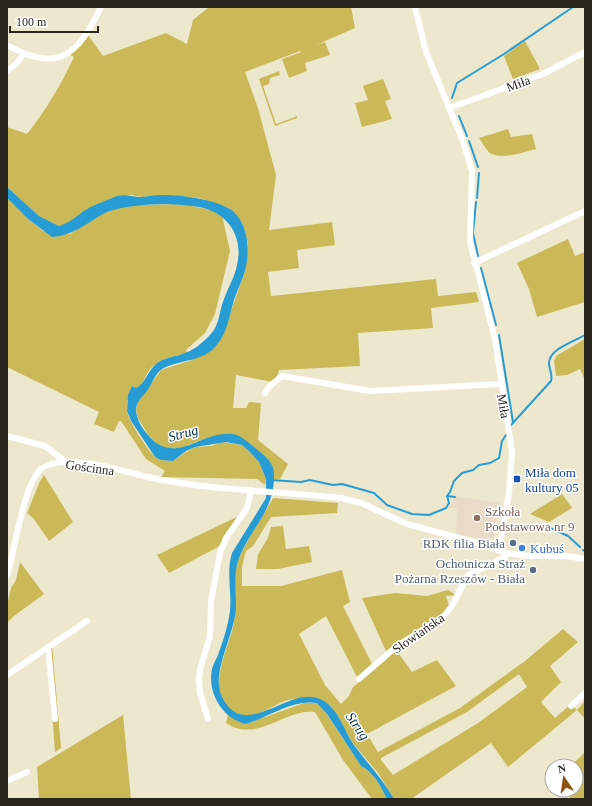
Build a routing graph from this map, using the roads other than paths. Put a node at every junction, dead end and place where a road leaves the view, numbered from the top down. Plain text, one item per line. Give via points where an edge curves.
1 (101, 7) edge
2 (415, 7) edge
3 (7, 45) edge
4 (585, 52) edge
5 (24, 54) junction
6 (7, 72) edge
7 (449, 108) junction
8 (585, 211) edge
9 (474, 263) junction
10 (500, 384) junction
11 (265, 392) dead end
12 (7, 436) edge
13 (66, 462) junction
14 (253, 490) junction
15 (499, 551) junction
16 (506, 553) junction
17 (585, 559) edge
18 (7, 576) edge
19 (87, 621) dead end
20 (48, 647) junction
21 (7, 675) edge
22 (359, 679) dead end
23 (585, 693) edge
24 (571, 706) dead end
25 (55, 719) dead end
26 (208, 719) dead end
27 (26, 772) dead end
28 (7, 781) edge

1 - 5 street via 87,34 71,51 48,60
2 - 7 street, Miła via 426,52
3 - 5 street
4 - 7 street, Miła via 543,74
5 - 6 street
7 - 9 street, Miła via 470,158 472,171 469,236
8 - 9 street
9 - 10 street, Miła via 493,330
10 - 11 street via 370,391 282,376
10 - 15 street, Miła via 512,459
12 - 13 street via 44,446
13 - 14 street, Gościnna via 181,483
13 - 18 street, Gościnna via 42,469 34,478
14 - 15 street, Gościnna via 356,501 407,524
14 - 26 street via 247,508 222,546 218,561 211,600 210,636 199,679 200,693
15 - 16 street, Gościnna
16 - 17 street, Gościnna
16 - 22 street, Słowiańska via 505,557 468,576 444,616 397,646
19 - 20 street
20 - 21 street
20 - 25 street
23 - 24 street
27 - 28 street

